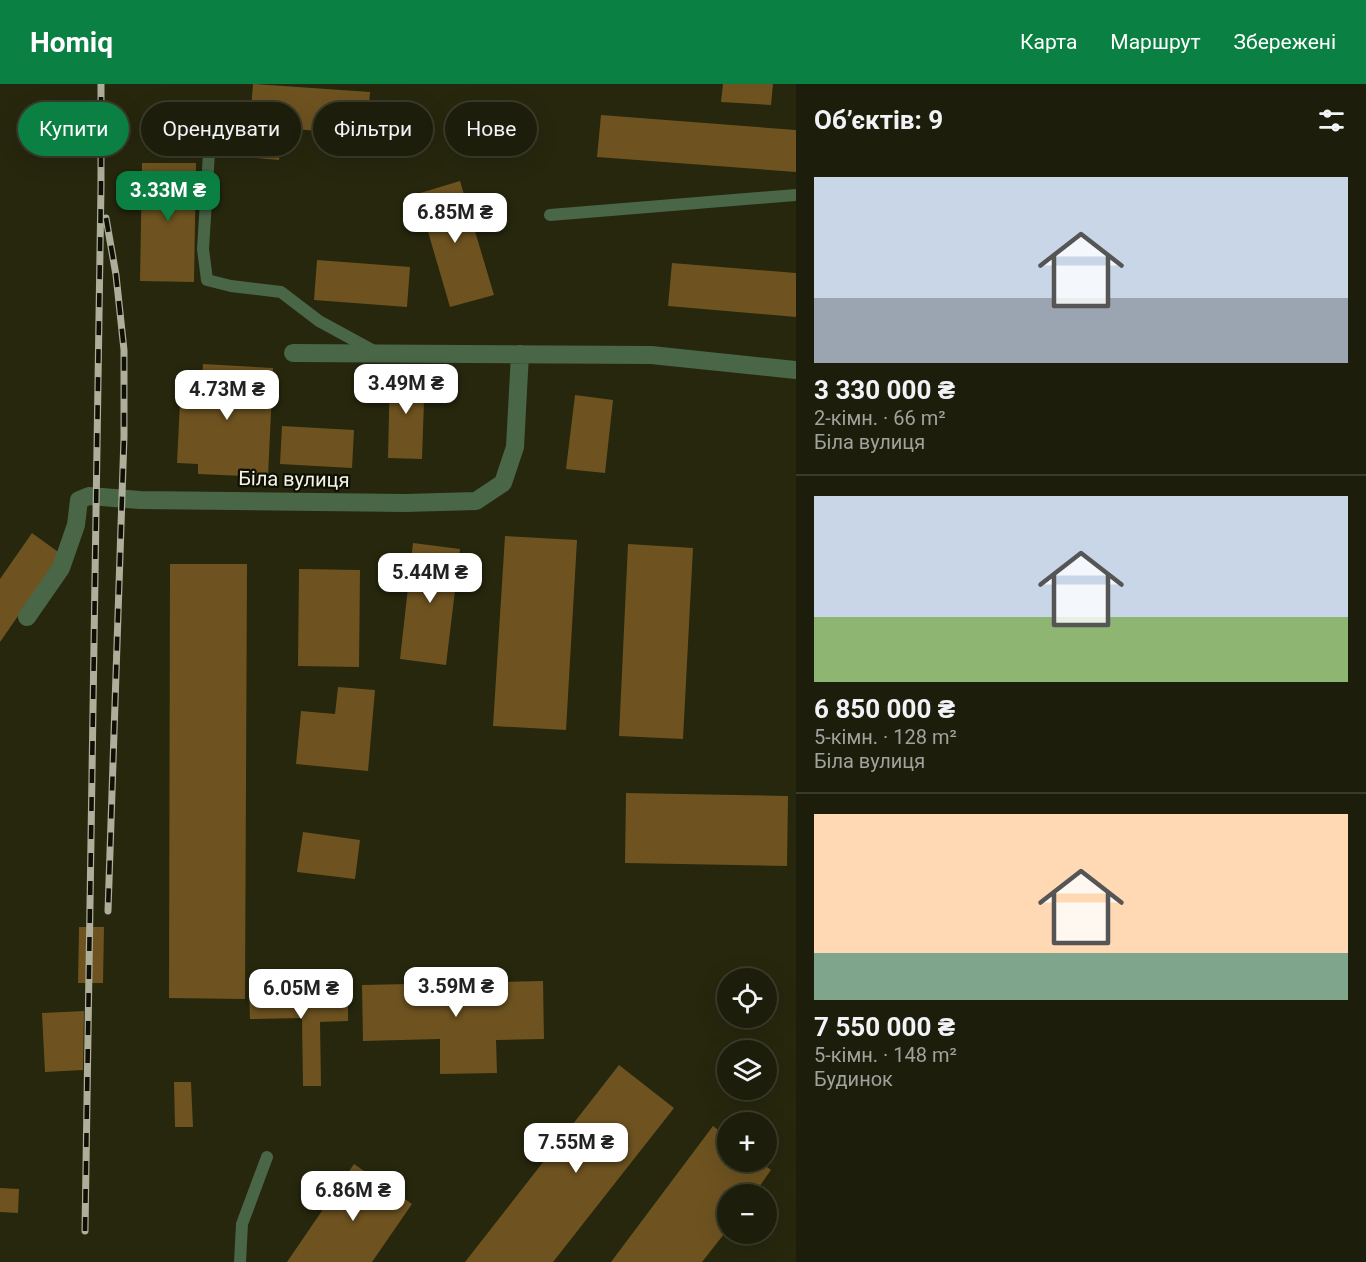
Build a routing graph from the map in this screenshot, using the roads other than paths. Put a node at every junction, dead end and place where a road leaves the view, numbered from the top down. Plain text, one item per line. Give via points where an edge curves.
1 (209, 156) edge
2 (796, 195) edge
3 (549, 214) dead end
4 (293, 353) dead end
5 (378, 353) junction
6 (520, 354) junction
7 (796, 370) edge
8 (27, 617) dead end
9 (267, 1157) dead end
10 (240, 1262) edge

1 - 5 lane via 203,249 207,279 281,292 319,321
2 - 3 lane
4 - 5 street
5 - 6 street
6 - 7 street via 651,355
6 - 8 street, Біла вулиця via 515,447 503,483 476,501 359,503 89,496 79,500 76,525 61,568
9 - 10 lane via 242,1224

